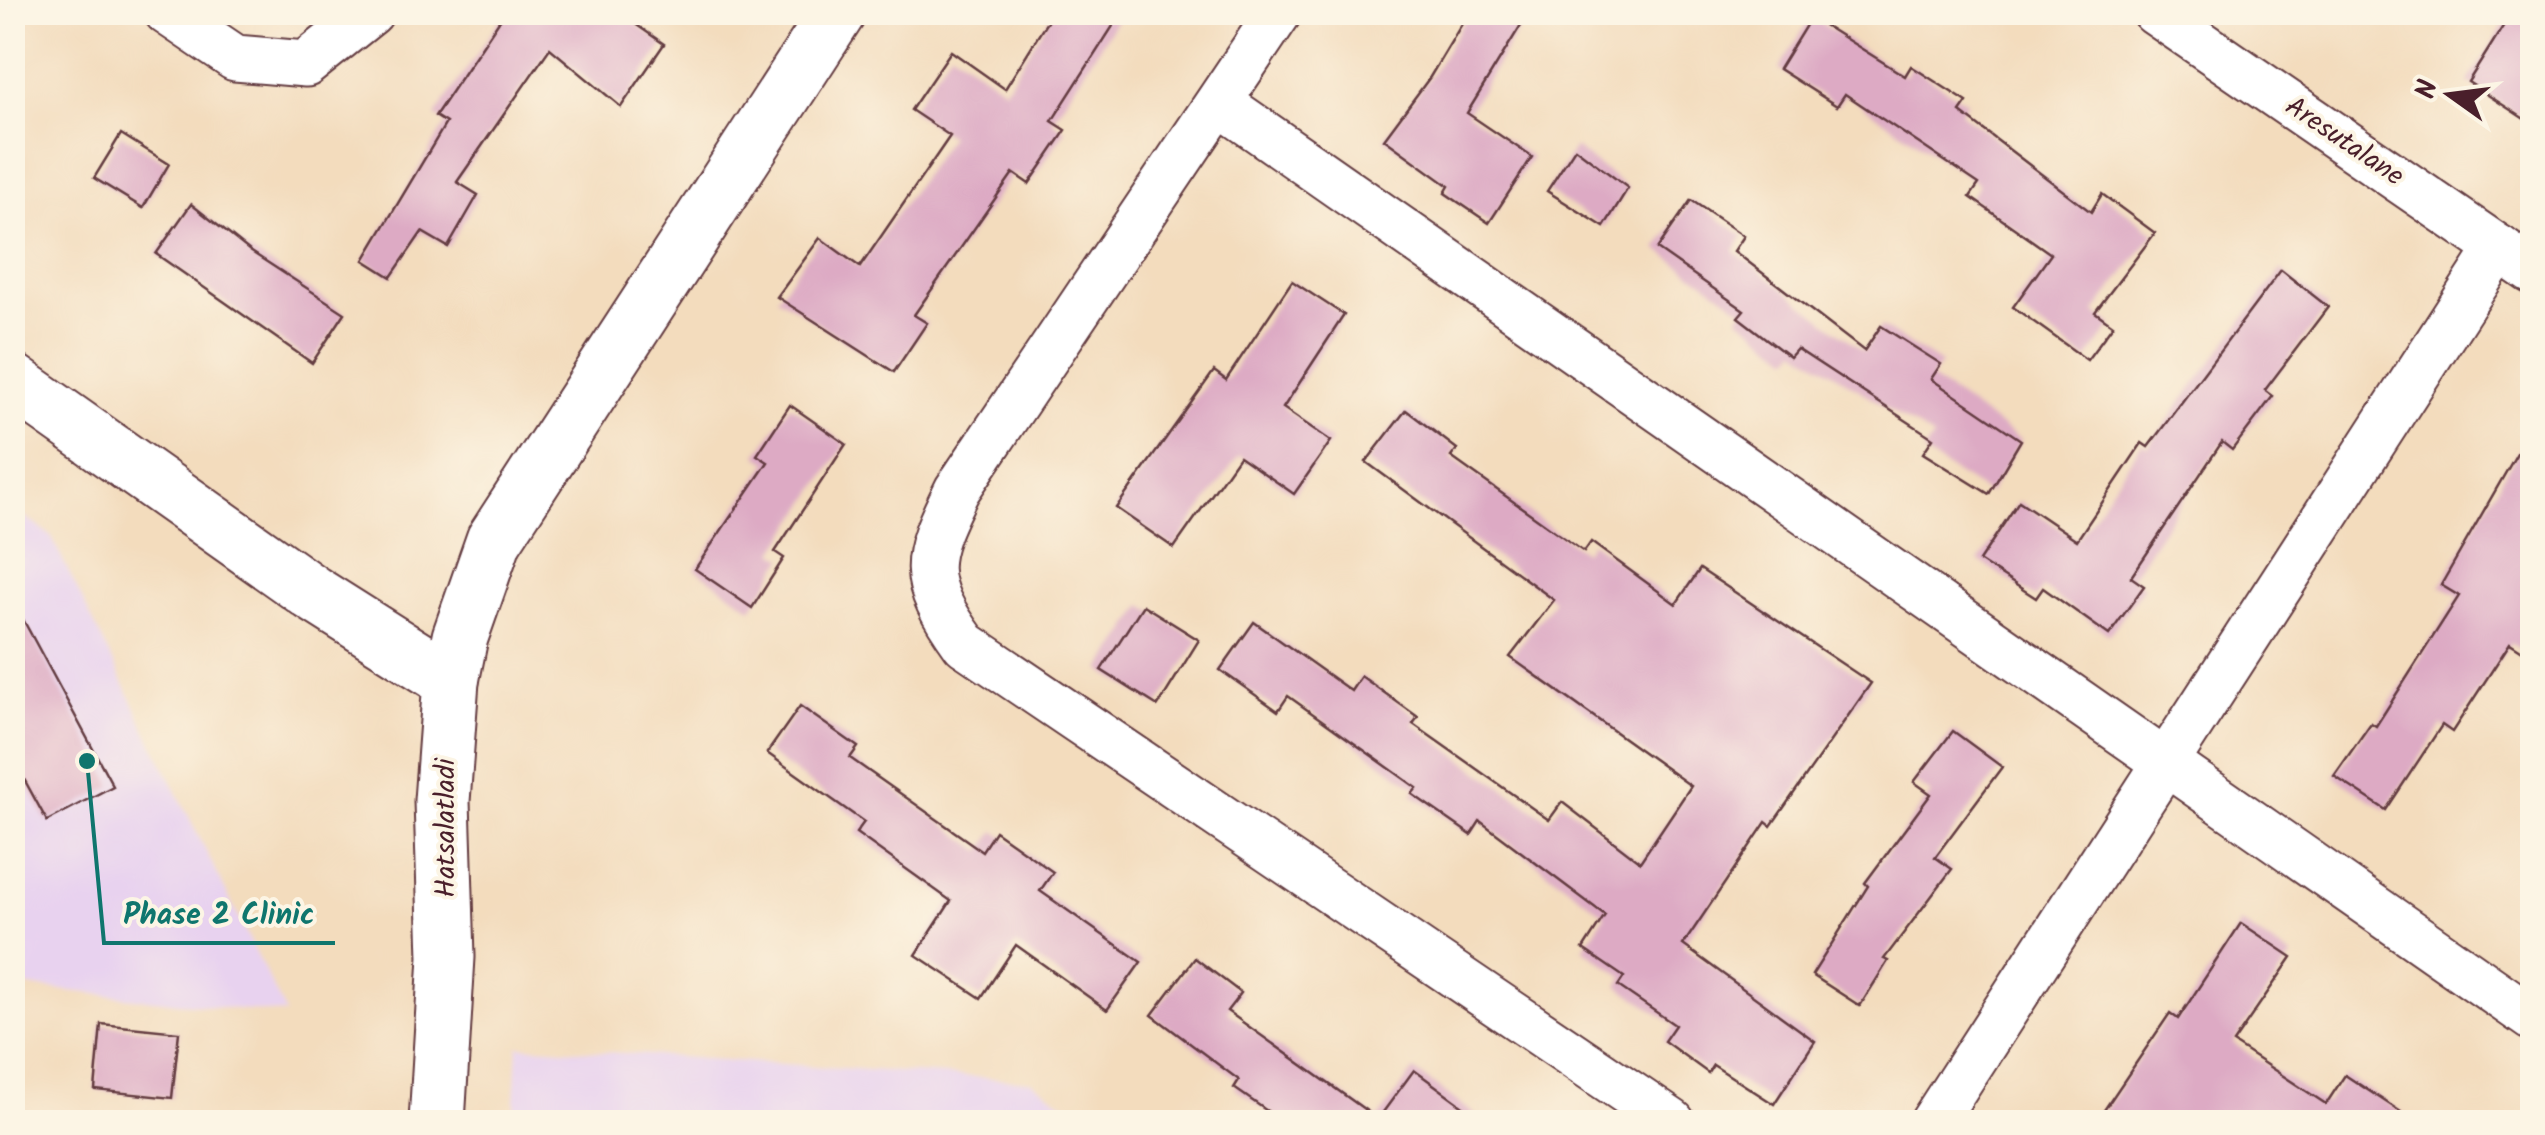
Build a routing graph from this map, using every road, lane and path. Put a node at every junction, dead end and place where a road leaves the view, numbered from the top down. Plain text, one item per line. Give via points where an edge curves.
1 (167, 12) edge
2 (371, 12) edge
3 (838, 12) edge
4 (1280, 12) edge
5 (2156, 12) edge
6 (1220, 103) junction
7 (2516, 259) edge
8 (12, 381) edge
9 (451, 681) junction
10 (2165, 762) junction
11 (2532, 1018) edge
12 (437, 1122) edge
13 (1672, 1122) edge
14 (1932, 1122) edge

1 - 2 street via 234,58 306,64
3 - 9 street, Hatsalatladi via 494,540
4 - 6 street
5 - 7 street, Aresutalane
6 - 10 street
6 - 13 street via 957,490 933,538 929,576 937,606 965,644
7 - 10 street
8 - 9 street via 312,593
9 - 12 street, Hatsalatladi via 442,801 447,957
10 - 11 street
10 - 14 street

